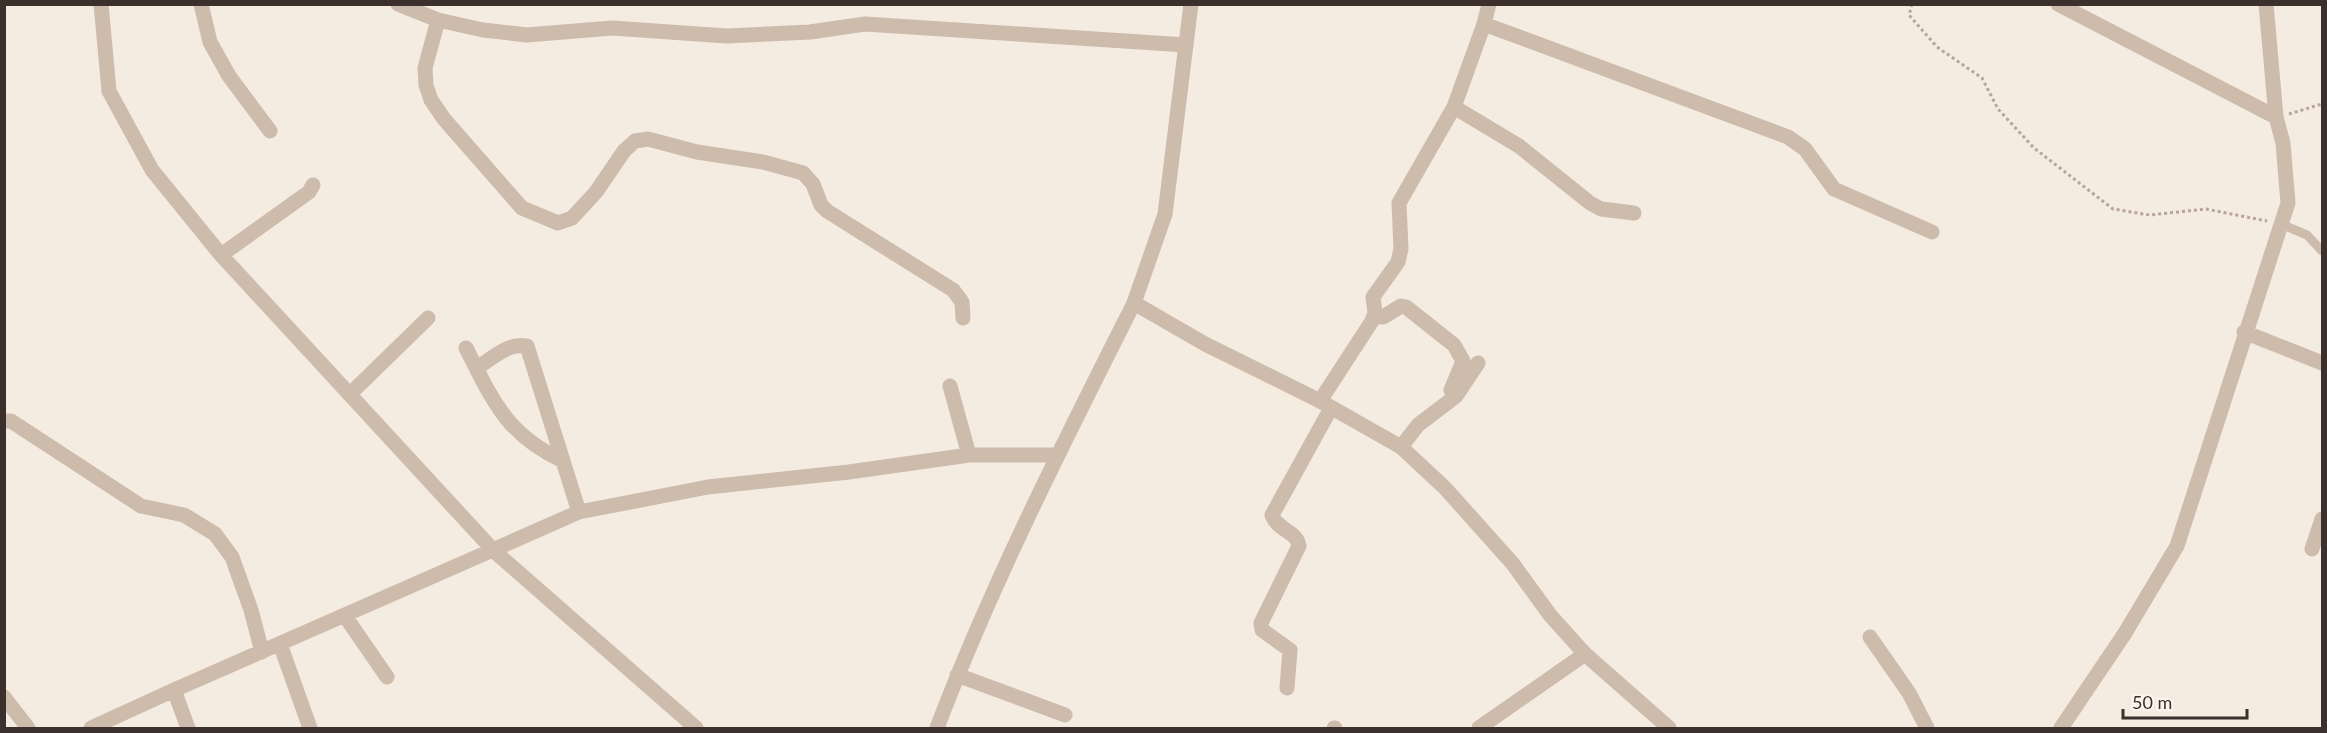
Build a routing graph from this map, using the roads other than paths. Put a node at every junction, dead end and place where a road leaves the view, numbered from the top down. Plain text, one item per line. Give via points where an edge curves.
1 (101, 4) edge
2 (201, 4) edge
3 (398, 4) edge
4 (1191, 4) edge
5 (1489, 4) edge
6 (2058, 4) edge
7 (2266, 4) edge
8 (438, 20) junction
9 (1484, 24) junction
10 (1186, 45) junction
11 (1454, 107) junction
12 (2276, 117) junction
13 (270, 131) dead end
14 (314, 185) dead end
15 (1634, 213) dead end
16 (2281, 224) junction
17 (1932, 232) dead end
18 (2322, 251) edge
19 (220, 255) junction
20 (1134, 303) junction
21 (1374, 316) junction
22 (428, 318) dead end
23 (963, 318) dead end
24 (2244, 333) junction
25 (466, 348) dead end
26 (1478, 363) dead end
27 (2322, 363) edge
28 (477, 369) junction
29 (950, 386) dead end
30 (350, 394) junction
31 (1456, 396) junction
32 (1326, 405) junction
33 (4, 421) edge
34 (1401, 447) junction
35 (969, 455) junction
36 (1058, 455) junction
37 (563, 460) junction
38 (579, 512) junction
39 (2322, 519) edge
40 (2312, 549) dead end
41 (494, 551) junction
42 (345, 616) junction
43 (1870, 637) dead end
44 (280, 644) junction
45 (262, 652) junction
46 (1585, 654) junction
47 (957, 675) junction
48 (387, 677) dead end
49 (1287, 687) dead end
50 (174, 690) junction
51 (4, 697) edge
52 (1065, 715) dead end
53 (113, 723) edge
54 (28, 729) edge
55 (91, 729) edge
56 (188, 729) edge
57 (310, 729) edge
58 (696, 729) edge
59 (937, 729) edge
60 (1479, 729) edge
61 (1669, 729) edge
62 (1927, 729) edge
63 (2061, 729) edge

1 - 19 street via 109,91 152,170
2 - 13 street via 210,42 229,76
3 - 8 street
4 - 10 street
5 - 9 street
6 - 12 street
7 - 12 street
8 - 10 street via 526,35 612,28 728,36 810,32 865,24
8 - 23 street via 425,68 432,100 522,208 558,223 572,218 635,141 648,139 697,152 763,162 802,173 813,184 827,211 953,290 962,302
9 - 11 street
9 - 17 street via 1788,137 1805,149 1834,189
10 - 20 street via 1164,214
11 - 15 street via 1519,146 1590,203 1601,209
11 - 21 street via 1399,203 1401,249 1398,262 1374,297
12 - 16 street via 2283,143 2288,203
14 - 19 street
16 - 18 lane via 2307,235
16 - 24 street
19 - 30 street
20 - 32 street via 1204,344
20 - 36 street
21 - 31 street via 1383,317 1406,307 1454,345 1463,361 1451,390
21 - 32 street
22 - 30 street
24 - 27 street
24 - 63 street via 2177,546
25 - 28 street
26 - 31 street
28 - 37 street via 495,404 518,432 534,446
28 - 37 street via 511,347 527,346
29 - 35 street
30 - 41 street
31 - 34 street via 1418,425
32 - 34 street
32 - 49 street via 1272,515 1277,526 1294,535 1299,546 1261,623 1262,630 1290,650
33 - 45 street via 11,421 141,506 184,515 215,534 232,557
34 - 46 street via 1445,488 1514,564 1550,615
35 - 36 street
35 - 38 street via 708,487
36 - 47 street
37 - 38 street
38 - 41 street
39 - 40 street
41 - 42 street
41 - 58 street
42 - 44 street
42 - 48 street
43 - 62 street via 1909,693
44 - 45 street
44 - 57 street
45 - 50 street
46 - 60 street
46 - 61 street
47 - 52 street
47 - 59 street
50 - 53 street
50 - 56 street
51 - 54 street
53 - 55 street

